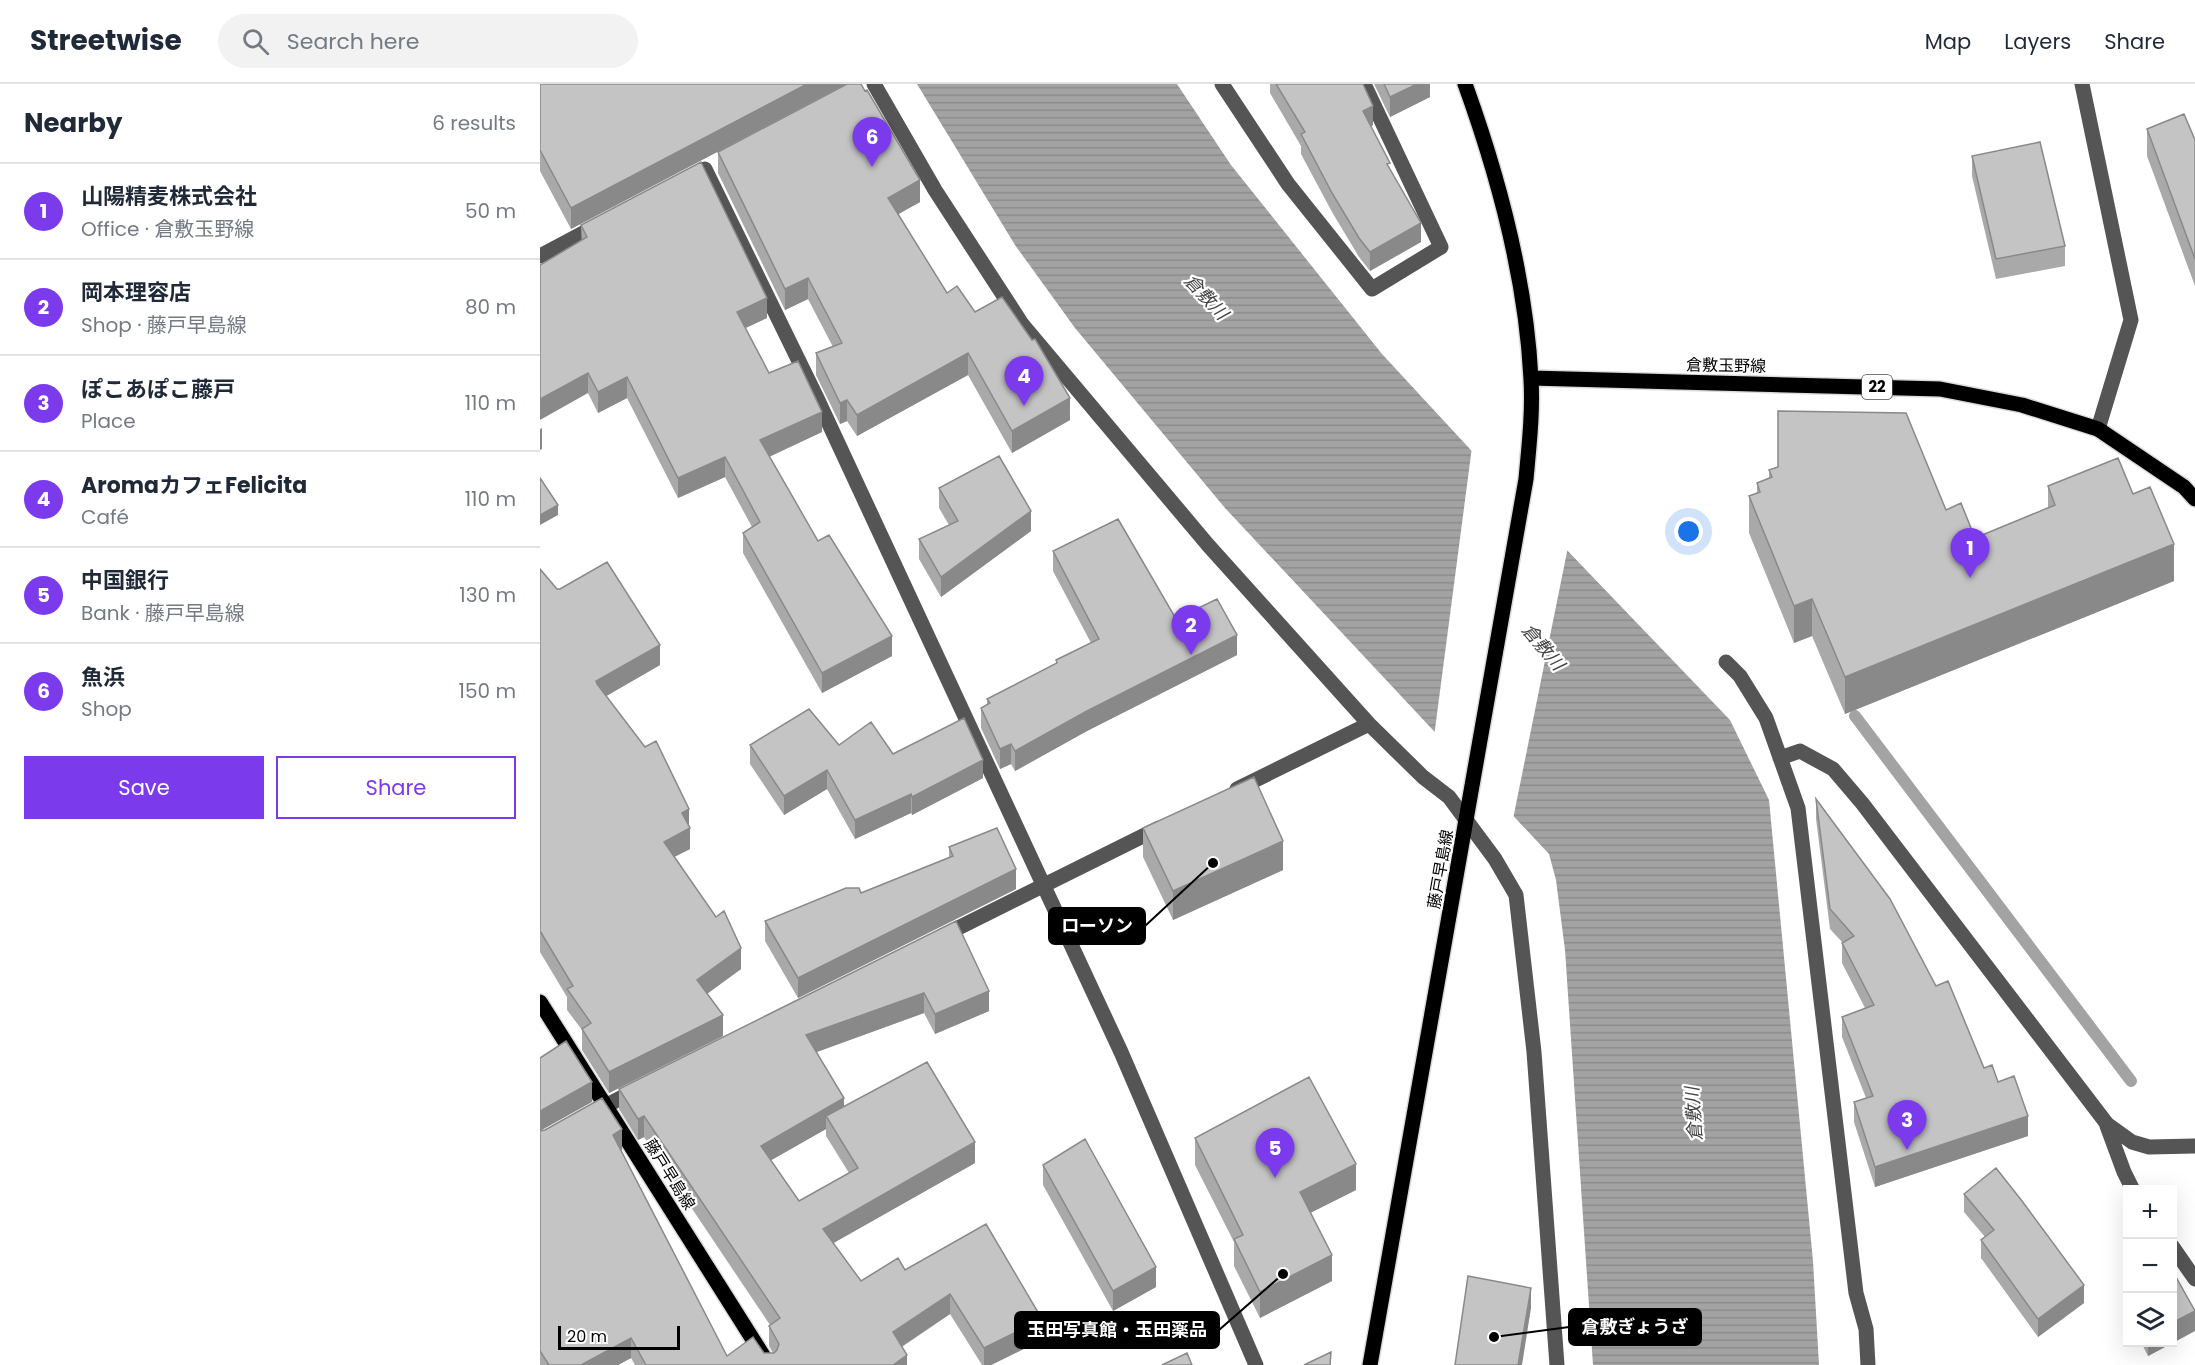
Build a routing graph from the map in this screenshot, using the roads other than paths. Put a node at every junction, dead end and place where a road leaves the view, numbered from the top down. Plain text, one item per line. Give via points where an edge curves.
1 (874, 84) edge
2 (1222, 84) edge
3 (1364, 84) edge
4 (1465, 84) edge
5 (2082, 84) edge
6 (704, 169) edge
7 (609, 219) edge
8 (540, 255) edge
9 (1531, 378) junction
10 (2098, 429) junction
11 (2190, 487) edge
12 (2195, 499) edge
13 (1726, 662) dead end
14 (1369, 724) junction
15 (1780, 758) junction
16 (1221, 797) edge
17 (1467, 821) junction
18 (1168, 823) edge
19 (1042, 886) junction
20 (925, 945) edge
21 (540, 1002) edge
22 (648, 1084) edge
23 (606, 1105) junction
24 (578, 1121) edge
25 (2107, 1124) junction
26 (2195, 1146) edge
27 (2130, 1185) edge
28 (2177, 1253) edge
29 (2195, 1279) edge
30 (769, 1365) edge
31 (1256, 1365) edge
32 (1370, 1365) edge
33 (1557, 1365) edge
34 (1868, 1365) edge

1 - 14 street via 935,190 1022,324 1208,545
2 - 3 street via 1288,184 1372,289 1441,247
4 - 9 main road via 1507,225 1523,301
5 - 10 street via 2131,320
6 - 19 street via 817,398
7 - 8 street
9 - 10 main road, 倉敷玉野線 / 22 via 1940,389 2022,405
9 - 17 main road, 藤戸早島線 via 1526,480
10 - 11 main road, 倉敷玉野線 / 22
11 - 12 main road, 倉敷玉野線 / 22
13 - 15 street via 1740,676 1766,718
14 - 16 street
14 - 17 street via 1449,797
15 - 25 street via 1800,751 1833,769
15 - 34 street via 1798,808
17 - 32 main road, 藤戸早島線
17 - 33 street via 1516,895 1534,1053
18 - 19 street
19 - 20 street
19 - 31 street via 1121,1052
21 - 23 main road, 藤戸早島線
22 - 23 street
23 - 24 street
23 - 30 main road, 藤戸早島線
25 - 26 street via 2132,1142 2149,1147
25 - 27 street
28 - 29 street

